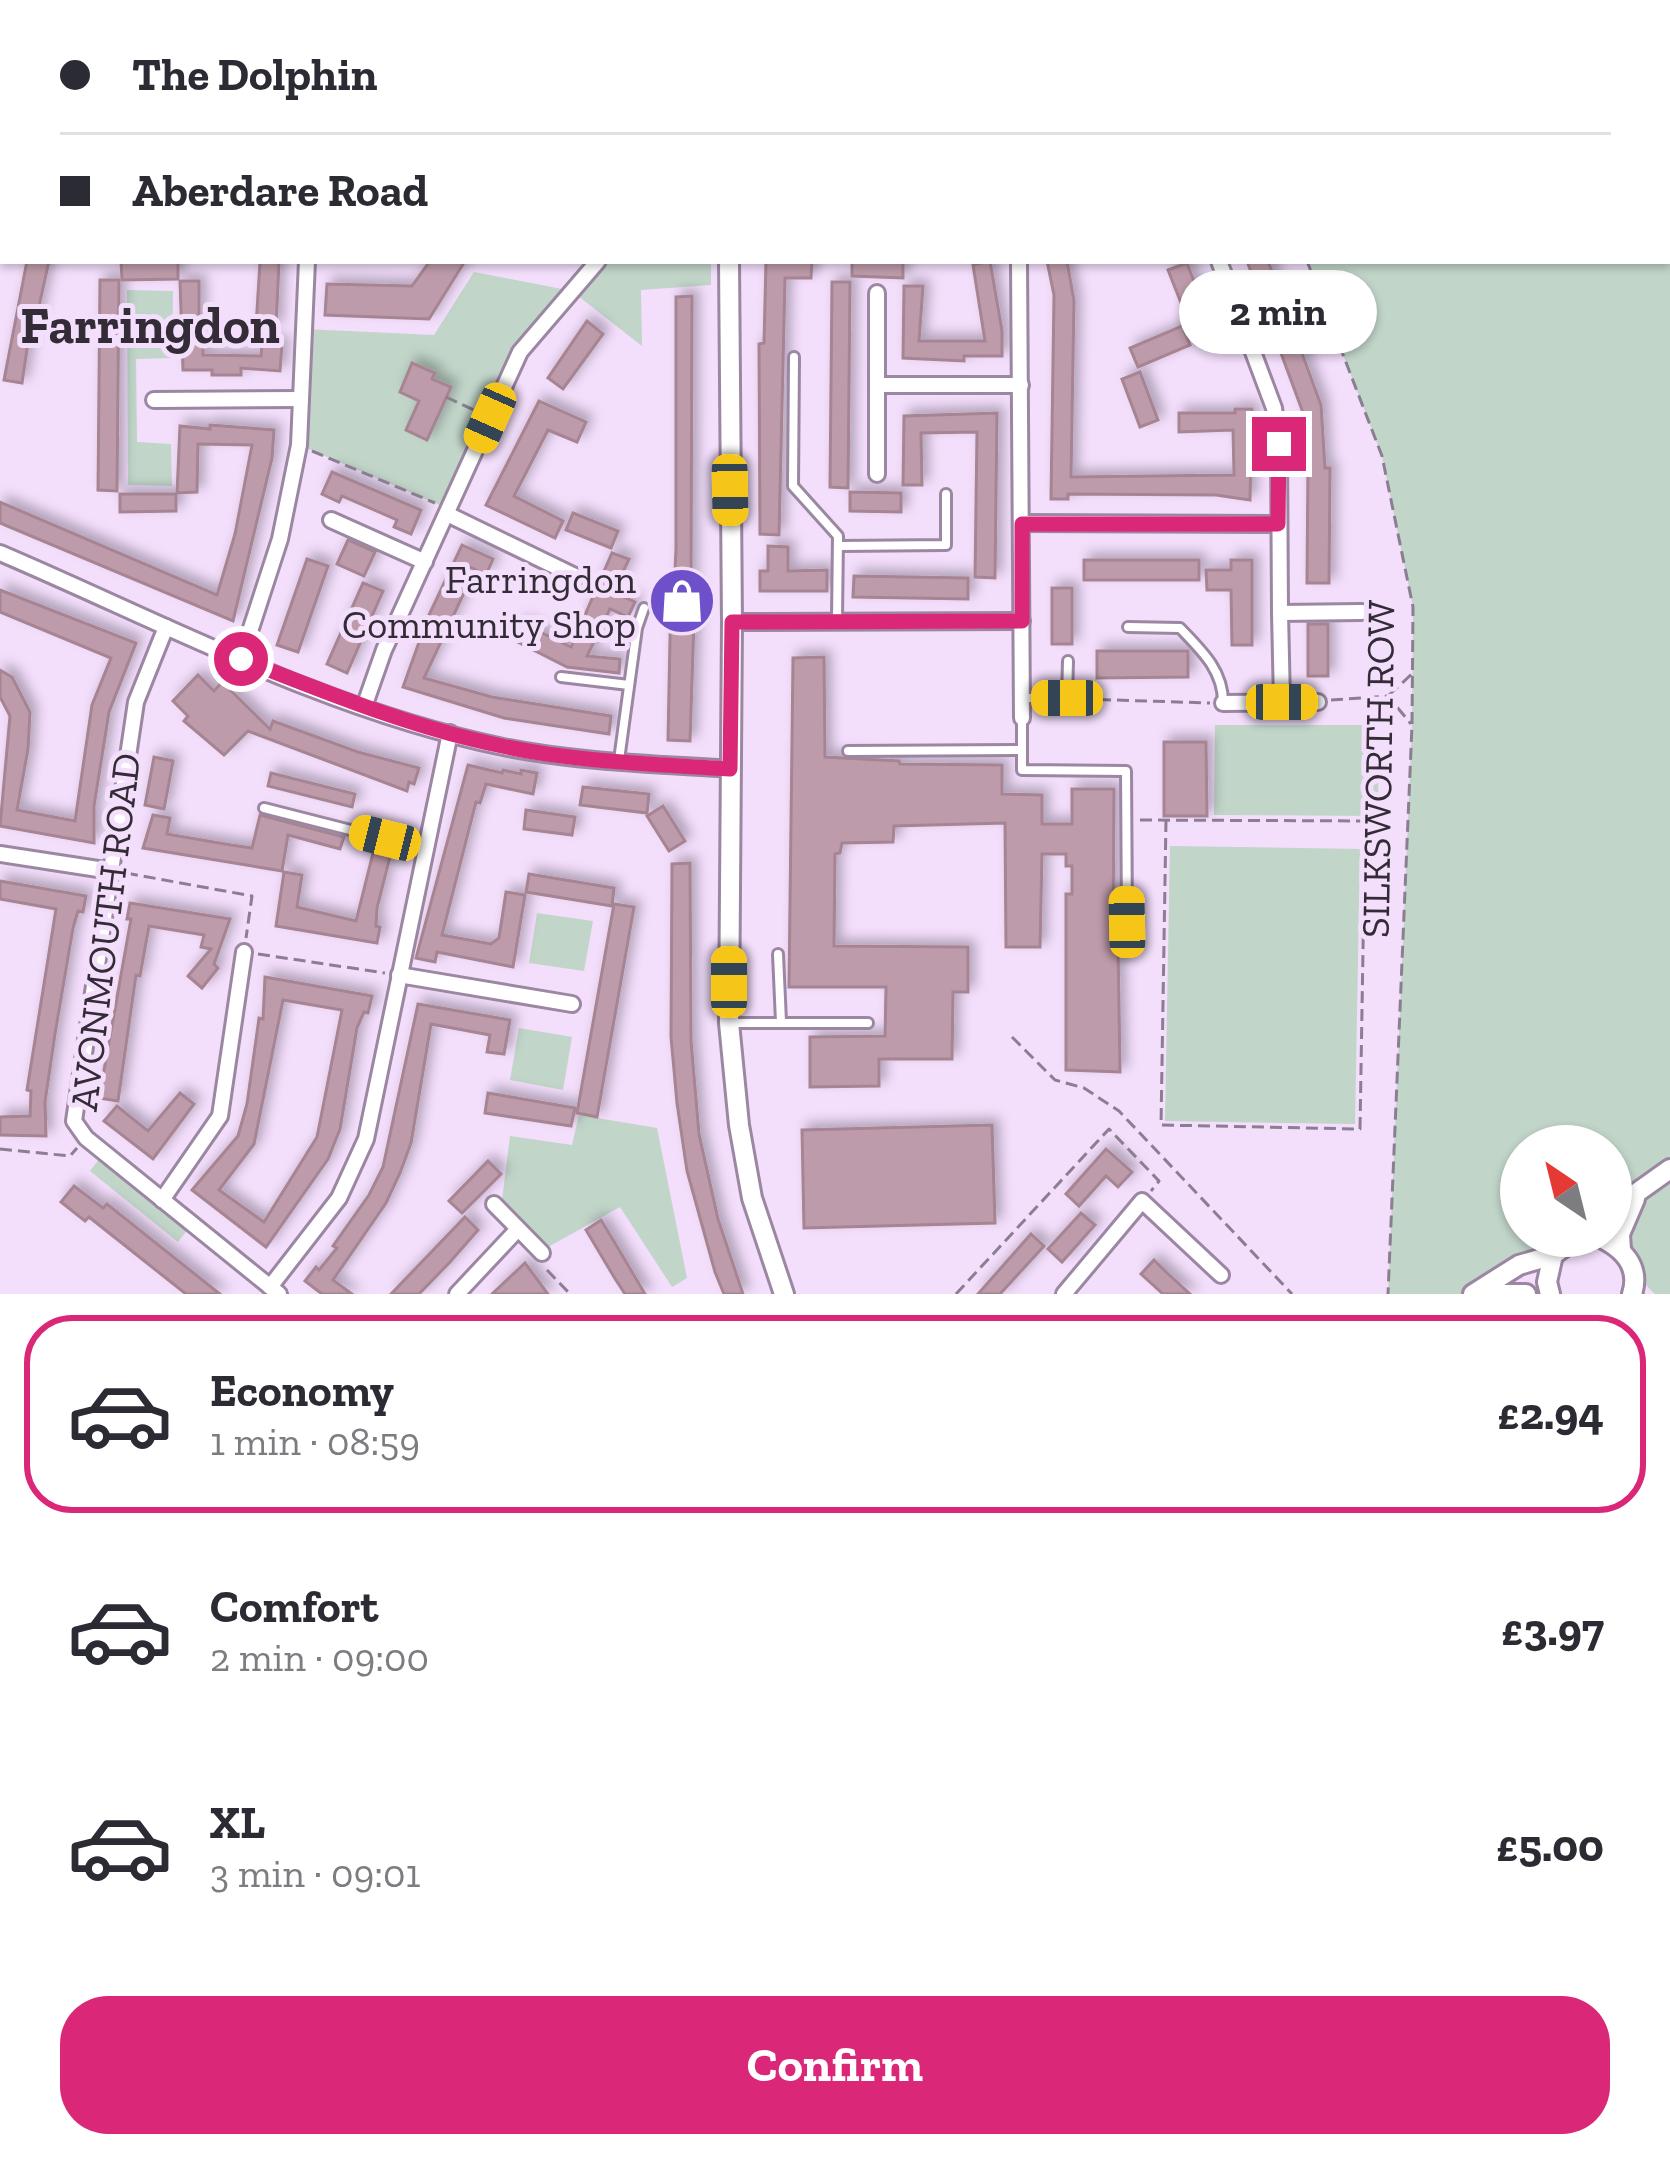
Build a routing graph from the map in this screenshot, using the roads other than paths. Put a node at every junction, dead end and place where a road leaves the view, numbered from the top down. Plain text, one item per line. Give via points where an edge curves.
1 (307, 264) edge
2 (595, 264) edge
3 (729, 264) edge
4 (1019, 264) edge
5 (1220, 264) edge
6 (877, 293) dead end
7 (794, 357) dead end
8 (878, 385) junction
9 (1021, 386) junction
10 (301, 399) junction
11 (154, 400) dead end
12 (877, 474) dead end
13 (946, 494) dead end
14 (448, 512) junction
15 (331, 520) dead end
16 (1022, 524) junction
17 (1278, 524) junction
18 (839, 546) junction
19 (0, 553) edge
20 (425, 562) junction
21 (577, 577) dead end
22 (644, 608) dead end
23 (1362, 612) dead end
24 (1280, 613) junction
25 (1022, 621) junction
26 (732, 622) junction
27 (836, 622) junction
28 (166, 627) junction
29 (1128, 627) dead end
30 (241, 659) junction
31 (1068, 661) dead end
32 (561, 677) dead end
33 (629, 685) junction
34 (1022, 698) junction
35 (1318, 701) road end
36 (1282, 702) junction
37 (1223, 704) joint
38 (364, 707) junction
39 (1022, 718) joint
40 (450, 733) junction
41 (1022, 750) junction
42 (848, 751) dead end
43 (619, 762) junction
44 (730, 769) junction
45 (264, 808) dead end
46 (425, 848) junction
47 (0, 854) edge
48 (111, 871) junction
49 (1127, 922) dead end
50 (244, 952) road end
51 (778, 954) dead end
52 (399, 975) junction
53 (572, 1004) dead end
54 (781, 1022) junction
55 (729, 1023) junction
56 (868, 1023) dead end
57 (1670, 1169) edge
58 (1640, 1189) junction
59 (1632, 1195) edge
60 (162, 1200) junction
61 (1632, 1203) edge
62 (494, 1204) dead end
63 (518, 1229) junction
64 (542, 1253) dead end
65 (1546, 1257) edge
66 (1553, 1257) edge
67 (1221, 1275) dead end
68 (1078, 1280) junction
69 (1634, 1284) edge
70 (274, 1290) edge
71 (457, 1294) edge
72 (784, 1294) edge
73 (1064, 1294) edge
74 (1091, 1294) edge
75 (1473, 1294) edge
76 (1493, 1294) edge
77 (1526, 1294) edge
78 (1550, 1294) edge
79 (1654, 1294) edge

1 - 10 street
2 - 14 street via 520,352
3 - 26 street
4 - 9 street
5 - 17 street via 1274,408
6 - 8 street
7 - 18 lane via 793,487
8 - 9 street
8 - 12 street
9 - 16 street
10 - 11 street
10 - 30 street via 280,539
13 - 18 lane via 946,545
14 - 20 street
14 - 21 street
15 - 20 street
16 - 17 street
16 - 25 street
17 - 24 street
18 - 27 lane
19 - 28 street
20 - 38 street
22 - 33 lane
23 - 24 street
24 - 36 street
25 - 27 street
25 - 34 street
26 - 27 street
26 - 44 street
28 - 30 street
28 - 48 street, AVONMOUTH ROAD via 136,703
29 - 37 lane via 1180,628 1223,683
30 - 38 street
31 - 34 lane via 1067,698
32 - 33 lane
33 - 43 lane
34 - 39 street
35 - 36 street
36 - 37 street
38 - 40 street
39 - 41 lane
40 - 43 street
40 - 46 street
41 - 42 lane
41 - 49 lane via 1022,770 1126,771
43 - 44 street
44 - 55 street
45 - 46 lane
46 - 52 street
47 - 48 street
48 - 60 street, AVONMOUTH ROAD via 74,1121
50 - 60 street via 220,1116
51 - 54 lane
52 - 53 street
52 - 70 street via 366,1139 339,1198
54 - 55 lane
54 - 56 lane
55 - 72 street via 752,1198
57 - 58 street
58 - 59 street
58 - 61 street
60 - 70 street, AVONMOUTH ROAD
62 - 63 street
63 - 64 street
63 - 71 street
65 - 75 street
66 - 78 street
67 - 68 street via 1142,1201
68 - 73 street
68 - 74 street
69 - 79 street
76 - 77 street

